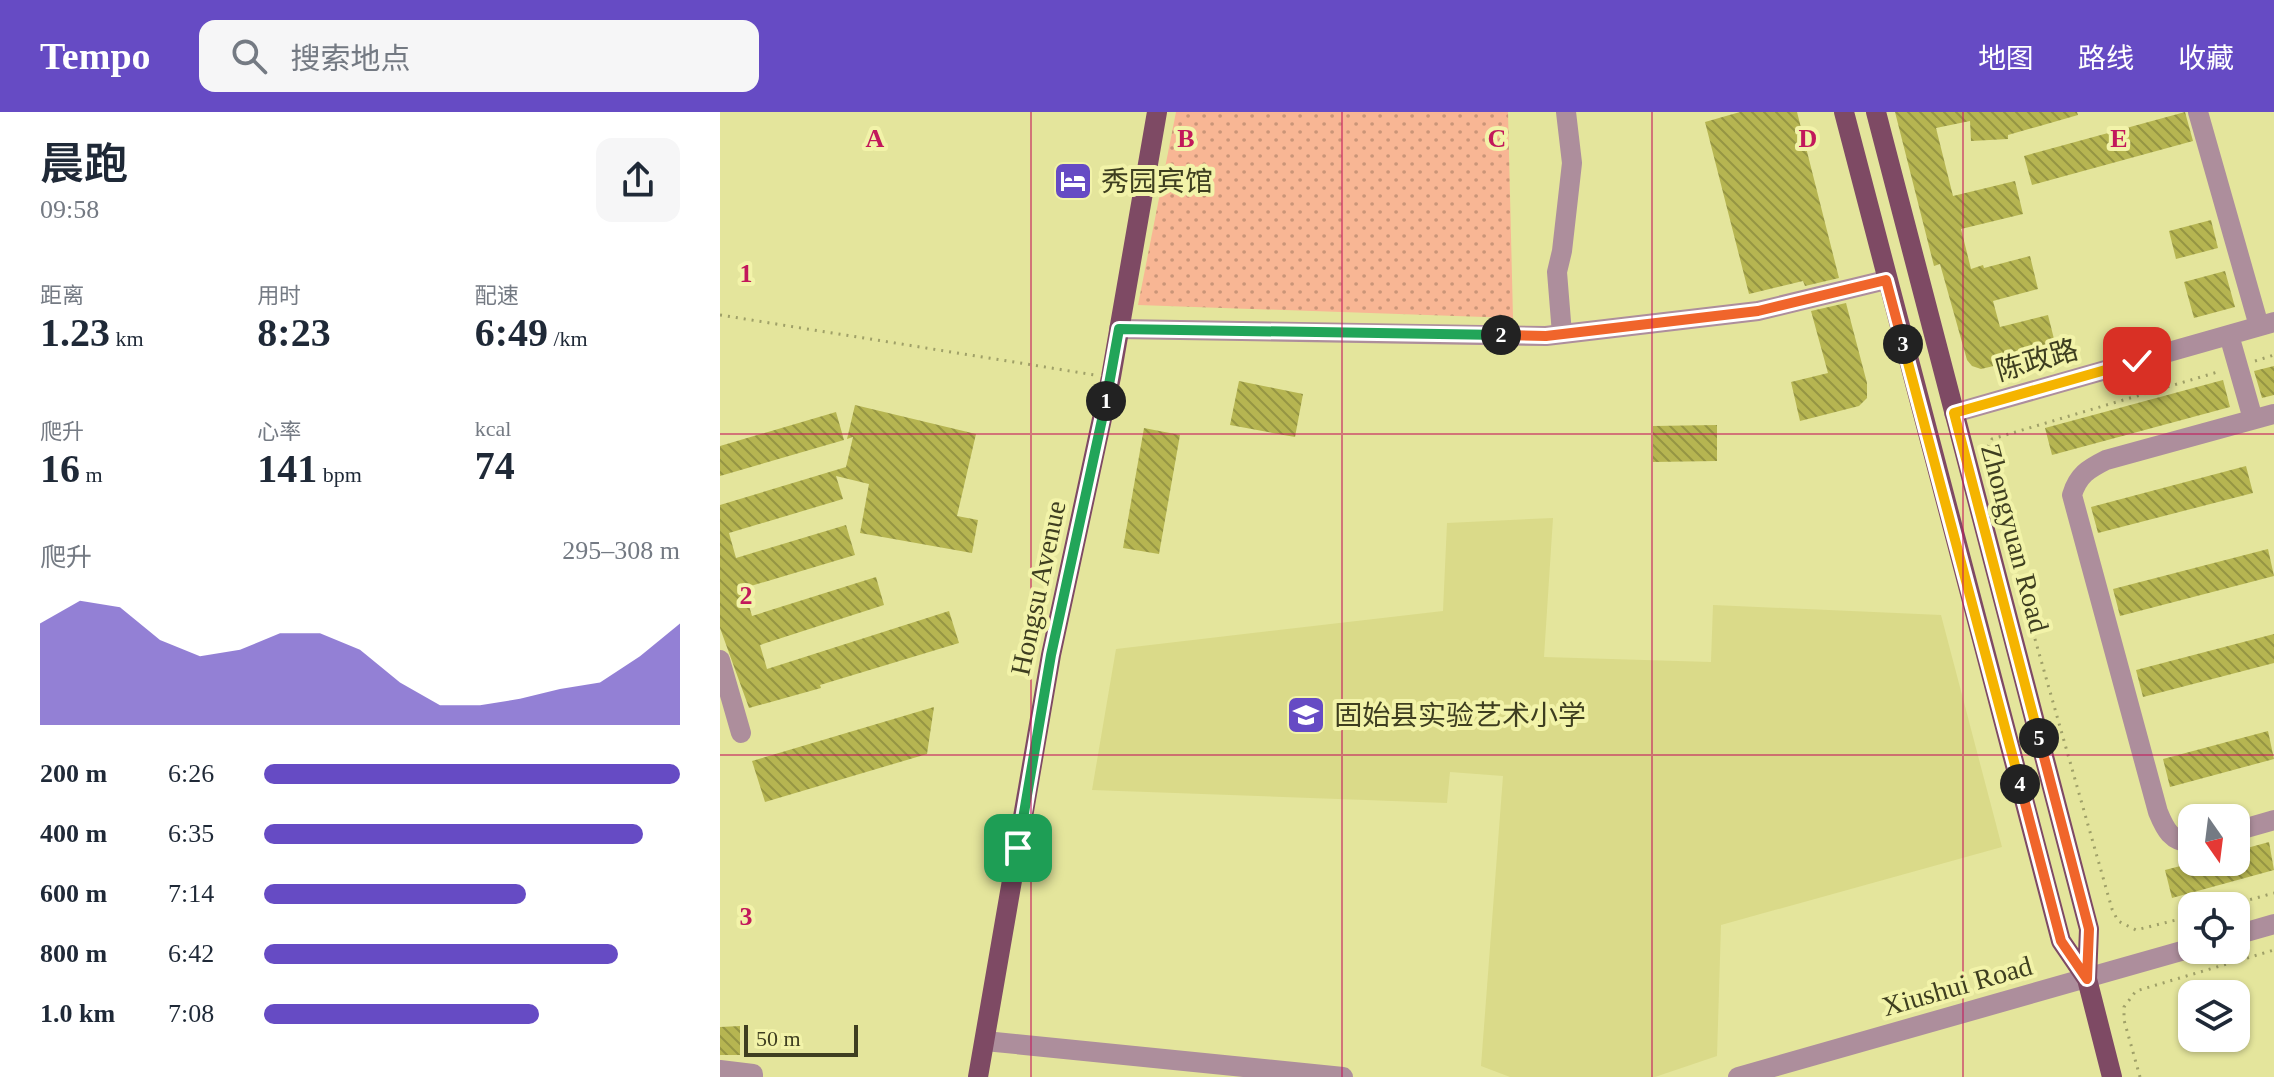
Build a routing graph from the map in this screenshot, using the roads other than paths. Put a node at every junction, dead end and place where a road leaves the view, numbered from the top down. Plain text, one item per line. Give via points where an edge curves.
1 (1157, 112) edge
2 (1566, 112) edge
3 (1844, 112) edge
4 (1876, 112) edge
5 (2198, 112) edge
6 (1886, 280) junction
7 (2267, 324) edge
8 (1119, 329) junction
9 (1562, 334) junction
10 (2229, 335) junction
11 (1954, 413) junction
12 (2274, 414) edge
13 (2253, 419) junction
14 (720, 660) edge
15 (741, 733) dead end
16 (2273, 823) edge
17 (2250, 828) edge
18 (2178, 841) edge
19 (2274, 924) edge
20 (2250, 931) edge
21 (2178, 952) edge
22 (2087, 979) junction
23 (985, 1041) junction
24 (720, 1070) edge
25 (1789, 1070) edge
26 (753, 1077) edge
27 (978, 1077) edge
28 (1343, 1077) edge
29 (1738, 1077) edge
30 (2112, 1077) edge

1 - 8 main road, Hongsu Avenue
2 - 9 street via 1572,163 1557,272
3 - 6 main road, Zhongyuan Road
4 - 11 main road, Zhongyuan Road
5 - 7 street
6 - 9 street via 1758,311
6 - 22 main road, Zhongyuan Road via 2061,941
7 - 10 street, 陈政路
8 - 9 street
8 - 23 main road, Hongsu Avenue via 1051,655
10 - 11 street, 陈政路
10 - 13 street
11 - 22 main road, Zhongyuan Road via 2089,929
12 - 13 street
13 - 18 street via 2106,460 2087,469 2072,495 2158,812
14 - 15 street
16 - 17 street
19 - 20 street
21 - 22 street, Xiushui Road
22 - 25 street, Xiushui Road
22 - 30 main road, Zhongyuan Road
23 - 27 main road, Hongsu Avenue
23 - 28 street
24 - 26 street
25 - 29 street, Xiushui Road

